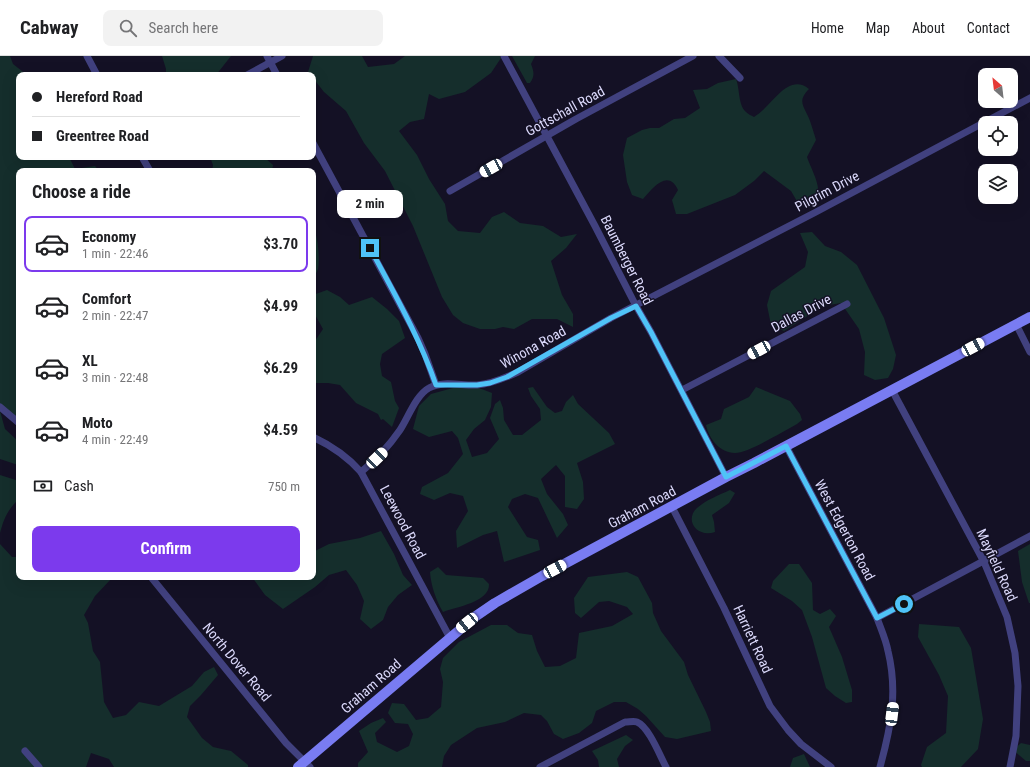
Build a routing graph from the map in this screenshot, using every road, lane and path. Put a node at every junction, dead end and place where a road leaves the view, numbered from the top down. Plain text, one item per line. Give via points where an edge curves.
1 (87, 56) edge
2 (282, 56) edge
3 (504, 56) edge
4 (693, 56) edge
5 (719, 56) edge
6 (269, 59) edge
7 (95, 72) edge
8 (250, 72) edge
9 (276, 72) edge
10 (740, 78) dead end
11 (1030, 98) edge
12 (546, 137) junction
13 (316, 149) edge
14 (450, 191) dead end
15 (847, 304) dead end
16 (636, 306) junction
17 (1030, 317) edge
18 (1016, 324) junction
19 (1030, 352) edge
20 (436, 385) junction
21 (682, 390) junction
22 (892, 390) junction
23 (0, 408) edge
24 (16, 421) edge
25 (316, 438) edge
26 (786, 446) junction
27 (361, 472) junction
28 (726, 477) junction
29 (672, 507) junction
30 (1030, 536) edge
31 (984, 562) junction
32 (153, 580) edge
33 (877, 618) junction
34 (450, 638) junction
35 (25, 751) dead end
36 (304, 765) edge
37 (39, 767) edge
38 (540, 767) edge
39 (666, 767) edge
40 (831, 767) edge
41 (880, 767) edge
42 (1010, 767) edge

1 - 7 street
2 - 6 street
3 - 12 street, Baumberger Road
4 - 12 street, Gottschall Road
5 - 10 street
6 - 8 street
6 - 9 street
11 - 16 street, Pilgrim Drive
12 - 14 street, Gottschall Road
12 - 16 street, Baumberger Road
13 - 20 street via 418,338
15 - 21 street, Dallas Drive
16 - 20 street, Winona Road via 507,377 477,385
16 - 21 street, Baumberger Road
17 - 18 main road, Graham Road
18 - 19 street
18 - 22 main road, Graham Road
20 - 27 street via 421,394 384,452
21 - 28 street, Baumberger Road
22 - 26 main road, Graham Road
22 - 31 street, Mayfield Road
23 - 24 street
25 - 27 street, Leewood Road via 342,453
26 - 28 main road, Graham Road
26 - 33 street, West Edgerton Road
27 - 34 street, Leewood Road
28 - 29 main road, Graham Road
29 - 34 main road, Graham Road via 511,593 476,616
29 - 40 street, Harriett Road via 724,608 770,706 801,744
30 - 31 street
31 - 33 street
31 - 42 street, Mayfield Road via 1007,617 1015,653 1018,686 1017,727
32 - 36 street, North Dover Road
33 - 41 street, West Edgerton Road via 888,651 893,683 891,724
34 - 36 main road, Graham Road
35 - 37 street
38 - 39 street via 625,722 637,722 644,727

